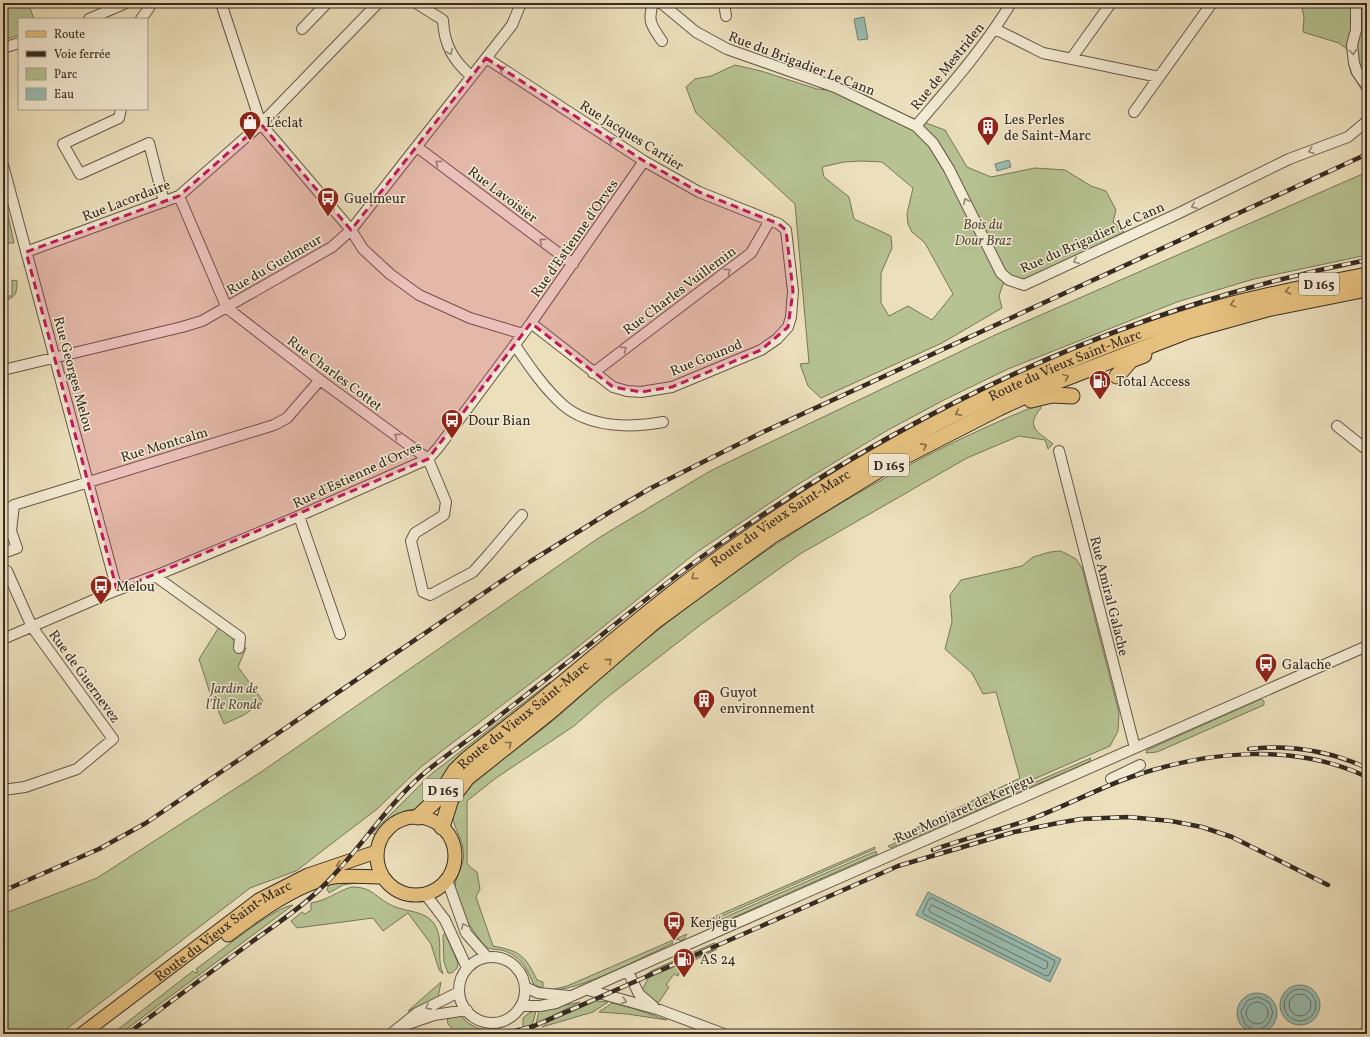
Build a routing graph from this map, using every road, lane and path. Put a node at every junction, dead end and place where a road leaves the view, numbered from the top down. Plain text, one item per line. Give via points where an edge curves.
1 (126, 3) edge
2 (147, 3) edge
3 (221, 3) edge
4 (327, 3) edge
5 (378, 3) edge
6 (416, 3) edge
7 (521, 3) edge
8 (653, 3) edge
9 (661, 3) edge
10 (724, 3) edge
11 (1011, 3) edge
12 (1111, 3) edge
13 (1212, 3) edge
14 (1356, 3) edge
15 (726, 16) dead end
16 (91, 18) edge
17 (141, 18) edge
18 (302, 29) dead end
19 (995, 29) junction
20 (662, 41) dead end
21 (18, 43) edge
22 (3, 48) edge
23 (486, 58) junction
24 (1071, 59) junction
25 (471, 76) junction
26 (1159, 77) junction
27 (1367, 86) edge
28 (121, 110) edge
29 (1134, 112) dead end
30 (1367, 121) edge
31 (261, 124) junction
32 (916, 126) junction
33 (417, 147) junction
34 (644, 161) junction
35 (3, 165) edge
36 (179, 196) junction
37 (164, 202) junction
38 (770, 220) junction
39 (351, 230) junction
40 (26, 252) junction
41 (573, 264) junction
42 (1367, 275) edge
43 (1367, 289) edge
44 (1367, 296) edge
45 (227, 308) junction
46 (1267, 309) junction
47 (531, 323) junction
48 (523, 334) junction
49 (515, 345) junction
50 (55, 357) junction
51 (3, 370) edge
52 (593, 373) junction
53 (1117, 376) dead end
54 (320, 380) junction
55 (1072, 396) dead end
56 (999, 408) junction
57 (663, 422) dead end
58 (1337, 426) dead end
59 (1367, 450) edge
60 (1059, 451) dead end
61 (428, 459) junction
62 (88, 482) junction
63 (14, 505) junction
64 (3, 513) edge
65 (522, 515) dead end
66 (299, 516) junction
67 (3, 553) edge
68 (7, 571) dead end
69 (154, 576) junction
70 (117, 590) junction
71 (32, 627) junction
72 (340, 634) dead end
73 (3, 639) edge
74 (1367, 646) edge
75 (240, 648) dead end
76 (1135, 748) junction
77 (1140, 765) dead end
78 (1111, 779) dead end
79 (3, 790) edge
80 (418, 817) junction
81 (442, 827) junction
82 (376, 852) junction
83 (382, 877) junction
84 (447, 880) junction
85 (426, 895) junction
86 (487, 957) junction
87 (467, 968) junction
88 (628, 972) junction
89 (525, 987) junction
90 (588, 990) junction
91 (459, 992) junction
92 (573, 996) junction
93 (520, 1006) junction
94 (467, 1010) junction
95 (660, 1010) junction
96 (400, 1027) junction
97 (82, 1034) edge
98 (95, 1034) edge
99 (391, 1034) edge
100 (724, 1034) edge

1 - 16 street
2 - 17 street via 149,8
3 - 31 street
4 - 18 street
5 - 31 street, Rue Lacordaire
6 -> 25 street via 443,20 446,45 452,56
7 - 23 street, Rue du Guelmeur via 512,24
8 - 20 street via 649,14 650,23
9 - 32 street, Rue du Brigadier Le Cann via 711,41 739,54 835,88
10 - 15 street
11 - 19 street, Rue de Mestriden
12 - 24 street
13 - 26 street
14 -> 27 street via 1356,30 1352,45 1354,63
19 - 24 street via 1043,53
19 - 32 street, Rue de Mestriden
21 - 22 street
23 - 25 street, Rue du Guelmeur
34 -> 23 street, Rue Jacques Cartier
24 - 26 street
25 - 33 street, Rue du Guelmeur
26 - 29 street
28 - 37 street via 120,118 63,144 80,174 149,143
30 -> 32 street, Rue du Brigadier Le Cann via 1348,137 1289,159 1024,285 1008,280 1001,273 950,169 933,143
31 - 36 street, Rue Lacordaire
31 - 39 street
33 - 39 street, Rue du Guelmeur
41 -> 33 street, Rue Lavoisier
34 - 38 street, Rue Jacques Cartier via 699,192
34 - 41 street, Rue d'Estienne d'Orves
35 - 40 street, Rue Georges Melou
36 - 37 street, Rue Lacordaire
36 - 45 street
37 - 40 street, Rue Lacordaire
52 -> 38 street, Rue Charles Vuillemin via 751,254
38 - 52 street, Rue Gounod via 786,230 793,291 788,327 777,339 761,350 659,390 627,391 613,387
39 - 45 street, Rue du Guelmeur via 332,247
39 - 48 street via 363,249 390,274 419,295 470,318
40 - 50 street, Rue Georges Melou
41 - 47 street, Rue d'Estienne d'Orves
42 -> 80 highway, Route du Vieux Saint-Marc / D 165 via 1230,305 1152,329 993,395 874,458 753,534 651,610 465,761 455,771 438,798
43 - 46 highway, Route du Vieux Saint-Marc / D 165
44 - 46 highway
45 - 50 street, Rue du Guelmeur via 202,321 182,327
45 - 54 street, Rue Charles Cottet
46 - 53 highway via 1131,360
56 -> 46 highway, Route du Vieux Saint-Marc / D 165 via 1086,369 1188,330
47 - 48 street, Rue d'Estienne d'Orves
47 - 52 street, Rue Gounod
48 - 49 street, Rue d'Estienne d'Orves
49 - 57 street via 564,406 586,418 618,426 642,426
49 - 61 street, Rue d'Estienne d'Orves
50 - 51 street, Rue du Guelmeur
50 - 62 street, Rue Georges Melou
61 -> 54 street, Rue Charles Cottet
54 - 62 street, Rue Montcalm via 287,418 274,425
55 - 56 highway via 1052,395
81 -> 56 highway, Route du Vieux Saint-Marc / D 165 via 451,799 478,768 546,716 654,622 773,535 824,503 882,468
58 - 59 street
60 - 76 street, Rue Amiral Galache
61 - 65 street via 446,502 444,515 415,533 411,541 424,592 430,595 472,572
61 - 66 street, Rue d'Estienne d'Orves
62 - 63 street, Rue Montcalm
62 - 70 street, Rue Georges Melou
63 - 64 street, Rue Montcalm
63 - 67 street via 11,531 17,548
66 - 69 street, Rue d'Estienne d'Orves
66 - 72 street
68 - 71 street
69 - 70 street, Rue d'Estienne d'Orves
69 - 75 street via 240,636
70 - 71 street, Rue d'Estienne d'Orves
71 - 73 street, Rue d'Estienne d'Orves
71 - 79 street, Rue de Guernevez via 113,739 77,769 25,786
74 - 76 street, Rue Monjaret de Kerjegu
76 - 88 street, Rue Monjaret de Kerjegu
77 - 78 street
80 - 81 main road via 431,820
80 - 82 main road via 395,822 379,840
81 - 84 main road via 451,838 455,853 454,867
82 - 83 main road via 377,865
82 -> 97 main road, Route du Vieux Saint-Marc via 308,874 259,900
83 - 85 main road via 390,887 401,893 413,896
83 - 98 main road, Route du Vieux Saint-Marc via 332,878 290,894 230,933
84 - 85 main road via 438,889
86 -> 84 street via 466,933
85 - 87 street via 445,920
86 - 87 street via 479,959
86 - 89 street via 496,957 512,964 523,978
87 - 91 street
88 - 90 street, Rue Monjaret de Kerjegu
88 - 95 street via 643,999
89 - 92 street, Rue Monjaret de Kerjegu via 538,993
89 - 93 street
90 - 92 street, Rue Monjaret de Kerjegu
90 -> 95 street
91 - 94 street
91 -> 96 street via 429,1006
92 - 93 street, Rue Monjaret de Kerjegu via 556,1003
93 - 94 street via 515,1013 499,1022 481,1021
94 - 96 street via 434,1015
95 - 100 street
96 - 99 street

